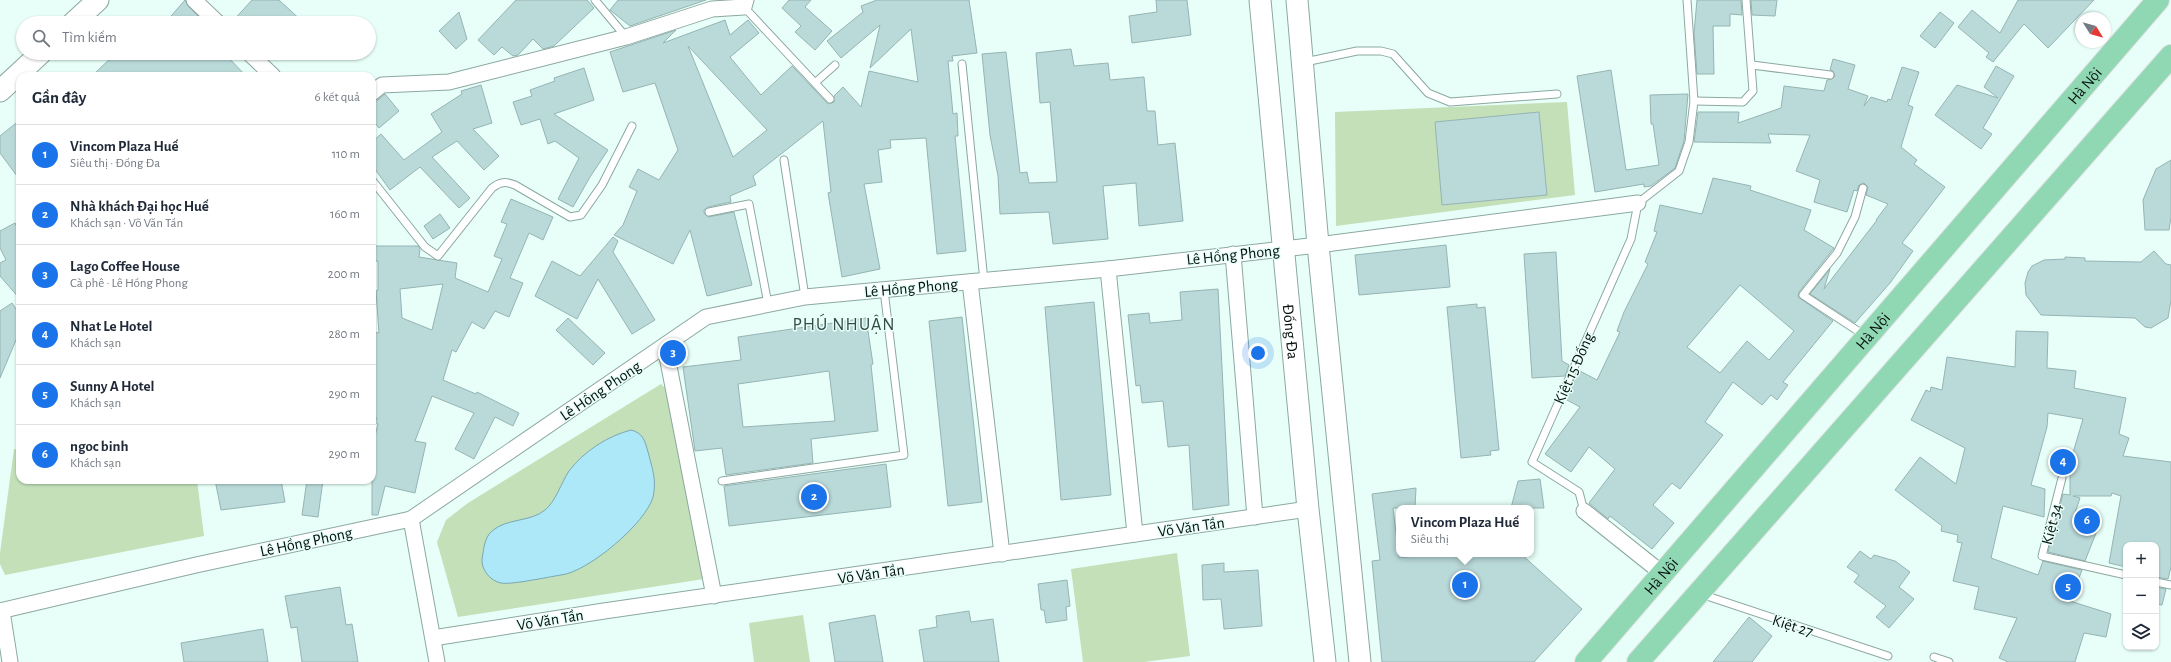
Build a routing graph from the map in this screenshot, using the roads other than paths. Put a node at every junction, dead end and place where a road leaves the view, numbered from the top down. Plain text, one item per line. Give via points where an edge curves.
1 (98, 0) edge
2 (194, 0) edge
3 (595, 0) edge
4 (1260, 0) edge
5 (1297, 0) edge
6 (1687, 0) edge
7 (1746, 0) edge
8 (2158, 0) edge
9 (745, 4) edge
10 (81, 16) edge
11 (211, 16) edge
12 (626, 37) junction
13 (2171, 56) edge
14 (33, 60) edge
15 (256, 60) edge
16 (1303, 62) junction
17 (962, 64) dead end
18 (1752, 65) junction
19 (835, 66) dead end
20 (20, 72) edge
21 (269, 72) edge
22 (1830, 75) dead end
23 (16, 76) edge
24 (816, 82) junction
25 (376, 89) edge
26 (0, 91) edge
27 (1557, 94) dead end
28 (830, 99) dead end
29 (1694, 101) junction
30 (632, 126) dead end
31 (784, 160) dead end
32 (376, 185) edge
33 (1864, 188) dead end
34 (1638, 203) junction
35 (709, 212) dead end
36 (1318, 245) junction
37 (1283, 249) junction
38 (1233, 254) junction
39 (1108, 269) junction
40 (977, 281) junction
41 (884, 290) junction
42 (805, 297) junction
43 (768, 304) junction
44 (1868, 338) junction
45 (665, 346) junction
46 (2062, 478) dead end
47 (722, 481) dead end
48 (1308, 509) junction
49 (1584, 511) joint
50 (1255, 517) junction
51 (412, 519) junction
52 (1135, 534) junction
53 (1002, 554) junction
54 (1663, 574) junction
55 (2123, 574) edge
56 (2159, 583) edge
57 (2171, 585) edge
58 (1699, 594) junction
59 (714, 596) junction
60 (1, 611) edge
61 (433, 638) junction
62 (1888, 656) dead end
63 (1934, 656) dead end
64 (10, 662) edge
65 (437, 662) edge
66 (1325, 662) edge
67 (1360, 662) edge
68 (1586, 662) edge
69 (1638, 662) edge
70 (1950, 662) edge

1 - 10 street
2 - 11 street
3 - 12 lane
4 - 37 street, Đống Đa
5 - 16 street
6 - 29 lane
7 - 18 lane
8 - 44 main road, Hà Nội
9 - 12 street via 712,9
9 - 24 lane
12 - 25 street via 449,82 382,85
13 - 58 main road
14 - 20 street
15 - 21 street
16 - 27 lane via 1357,51 1393,54 1428,93 1450,102
16 - 36 street
17 - 40 lane
18 - 22 lane
18 - 29 lane via 1753,91 1743,102
19 - 24 lane
23 - 26 street
24 - 28 lane
29 - 34 lane via 1689,142 1679,171
30 - 32 lane via 602,185 580,215 570,217 515,185 500,182 492,188 438,256 425,247
31 - 42 lane
33 - 44 lane via 1855,217 1838,253 1803,295
34 - 36 street, Lê Hồng Phong
34 - 49 lane, Kiệt 15 Đống via 1631,239 1532,462 1579,492
35 - 43 lane via 749,204
36 - 37 street, Lê Hồng Phong
36 - 67 street
37 - 38 street, Lê Hồng Phong
37 - 48 street, Đống Đa
38 - 39 street, Lê Hồng Phong
38 - 50 street
39 - 40 street, Lê Hồng Phong
39 - 52 street
40 - 41 street, Lê Hồng Phong
40 - 53 street
41 - 42 street, Lê Hồng Phong
41 - 47 lane via 904,455
42 - 43 street, Lê Hồng Phong
43 - 45 street, Lê Hồng Phong via 706,318
44 - 54 main road, Hà Nội
45 - 51 street, Lê Hồng Phong
45 - 59 street
46 - 55 lane, Kiệt 34 via 2042,556
48 - 50 street, Võ Văn Tần
48 - 66 street, Đống Đa
49 - 54 street
50 - 52 street, Võ Văn Tần
51 - 60 street, Lê Hồng Phong via 196,565
51 - 61 street
52 - 53 street, Võ Văn Tần
53 - 59 street, Võ Văn Tần
54 - 68 main road, Hà Nội
56 - 57 lane
58 - 62 lane, Kiệt 27
58 - 69 main road
59 - 61 street, Võ Văn Tần
60 - 64 street
61 - 65 street
63 - 70 lane

